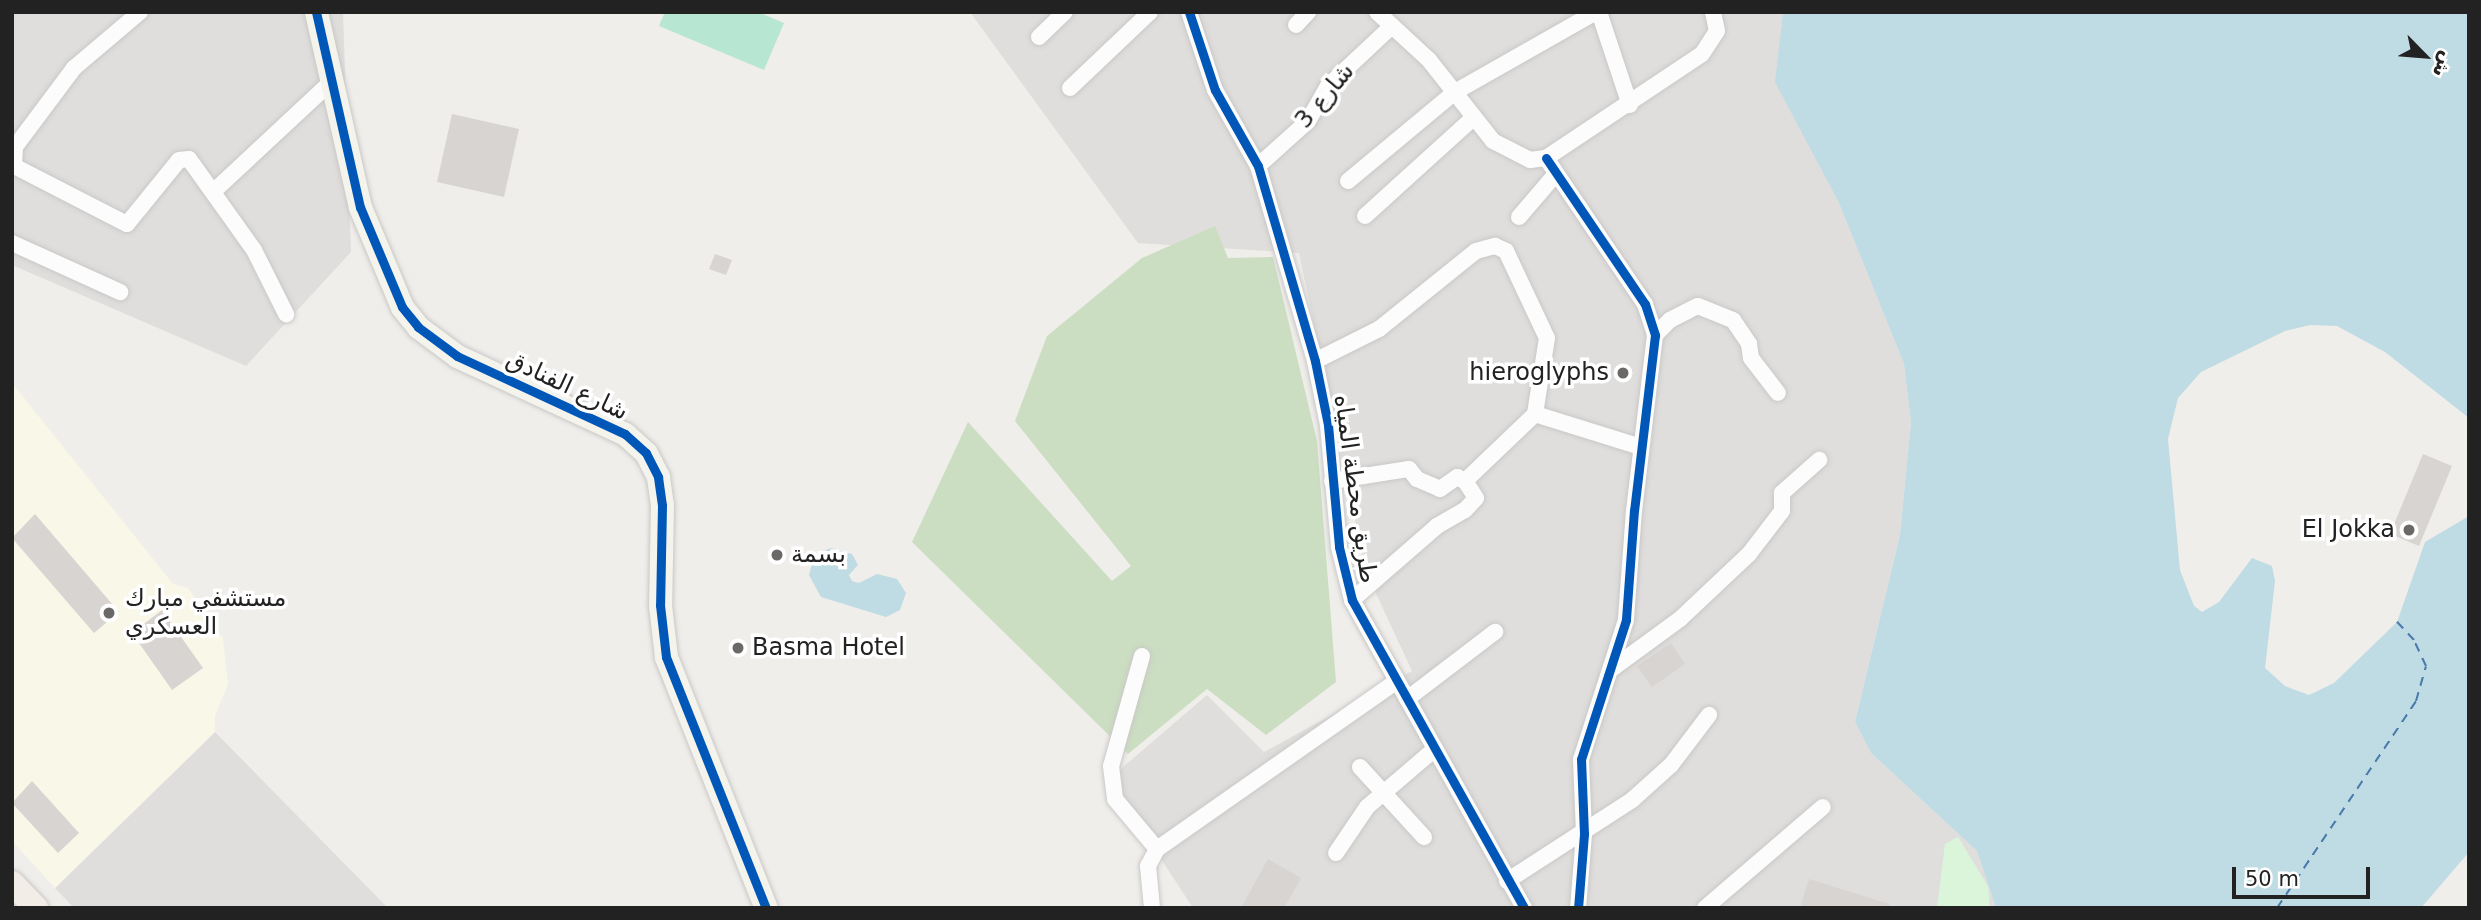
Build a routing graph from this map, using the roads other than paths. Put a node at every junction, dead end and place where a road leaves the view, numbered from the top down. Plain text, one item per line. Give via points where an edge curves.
1 (139, 12) edge
2 (316, 12) edge
3 (1065, 12) edge
4 (1150, 12) edge
5 (1189, 12) edge
6 (1308, 12) edge
7 (1377, 12) edge
8 (1597, 12) edge
9 (1713, 12) edge
10 (1296, 25) dead end
11 (1392, 26) junction
12 (1039, 37) dead end
13 (333, 80) junction
14 (1070, 88) dead end
15 (1455, 92) junction
16 (1630, 105) junction
17 (1472, 119) junction
18 (14, 146) edge
19 (1546, 158) junction
20 (1258, 166) junction
21 (1554, 176) junction
22 (1348, 181) dead end
23 (214, 191) junction
24 (1365, 216) dead end
25 (1518, 217) dead end
26 (12, 243) edge
27 (120, 292) dead end
28 (286, 314) dead end
29 (1656, 335) junction
30 (1315, 361) junction
31 (1778, 393) dead end
32 (1535, 414) junction
33 (1641, 447) junction
34 (1819, 460) dead end
35 (1332, 481) junction
36 (1465, 481) junction
37 (1352, 600) junction
38 (1495, 632) dead end
39 (1142, 656) dead end
40 (1613, 668) junction
41 (1397, 681) junction
42 (1407, 699) junction
43 (1709, 715) dead end
44 (1435, 749) junction
45 (1360, 768) dead end
46 (1384, 792) junction
47 (1823, 807) dead end
48 (1584, 834) junction
49 (1424, 837) dead end
50 (1157, 849) junction
51 (1336, 853) dead end
52 (1507, 881) junction
53 (12, 883) edge
54 (36, 908) edge
55 (766, 908) edge
56 (1152, 908) edge
57 (1524, 908) edge
58 (1578, 908) edge
59 (1705, 908) edge

1 - 18 street via 74,68
2 - 13 street, شارع الفنادق
3 - 12 street
4 - 14 street
5 - 20 street, طريق محطة المياه via 1211,79
6 - 10 street
7 - 11 street
8 - 15 street
8 - 16 street
9 - 16 street via 1717,31 1710,47
11 - 15 street via 1415,44
11 - 20 street, شارع 3 via 1328,86 1308,121
13 - 23 street
13 - 55 street, شارع الفنادق via 360,207 389,286 418,327 457,356 625,434 646,453 658,477 662,505 660,605 673,682
15 - 17 street
15 - 22 street
16 - 19 street
17 - 19 street via 1512,154 1530,160
17 - 24 street
18 - 23 street via 17,170 122,223 132,221 183,158
19 - 21 street
20 - 30 street, طريق محطة المياه
21 - 25 street
21 - 29 street via 1645,304
23 - 28 street via 254,250
26 - 27 street
29 - 31 street via 1670,320 1698,306 1733,320 1749,344 1751,358
29 - 33 street
30 - 32 street via 1379,329 1476,251 1495,246 1506,251 1547,338
30 - 35 street, طريق محطة المياه via 1328,425
32 - 33 street
32 - 36 street
33 - 40 street via 1626,620
34 - 40 street via 1782,493 1782,511 1749,554 1680,619
35 - 36 street via 1409,469 1417,479 1440,489 1457,477
35 - 37 street, طريق محطة المياه via 1339,547
36 - 37 street via 1476,498 1465,510 1437,526
37 - 41 street, طريق محطة المياه
38 - 42 street
39 - 50 street via 1111,766 1115,800
40 - 48 street via 1581,759
41 - 42 street, طريق محطة المياه
41 - 50 street
42 - 44 street, طريق محطة المياه
43 - 48 street via 1671,765
44 - 46 street
44 - 52 street, طريق محطة المياه
45 - 46 street
46 - 49 street
46 - 51 street via 1354,821
47 - 59 street
48 - 52 street
48 - 58 street
50 - 56 street via 1148,866
52 - 57 street, طريق محطة المياه
53 - 54 main road

